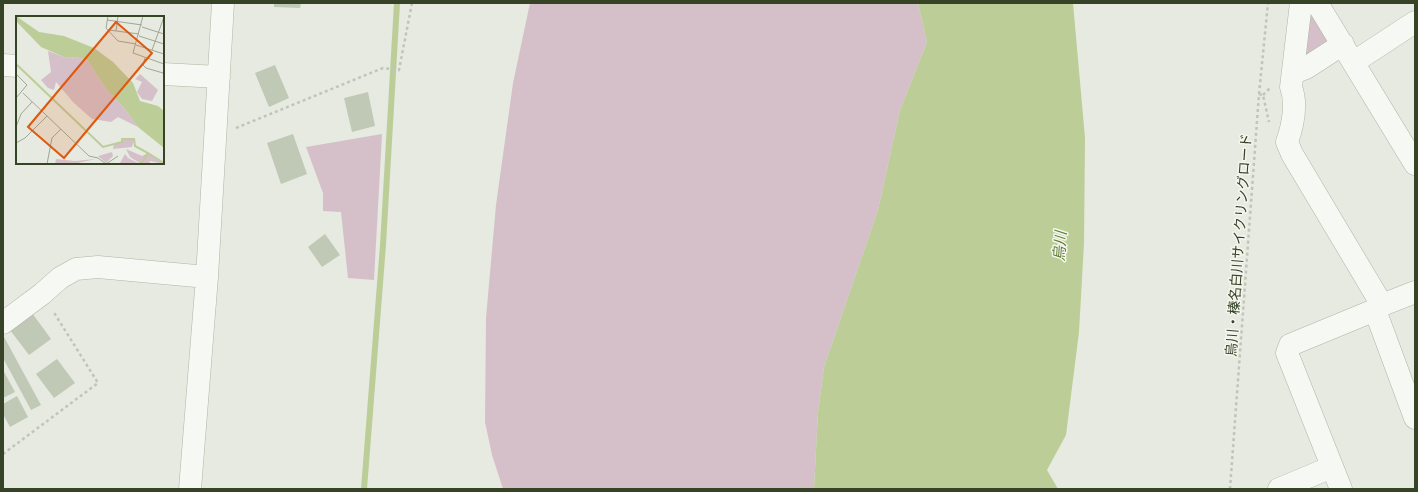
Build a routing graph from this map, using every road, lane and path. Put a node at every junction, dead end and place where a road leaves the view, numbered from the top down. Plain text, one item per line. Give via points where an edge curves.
1 (223, 3) edge
2 (412, 3) edge
3 (1268, 3) edge
4 (1301, 3) edge
5 (1317, 3) edge
6 (1415, 22) edge
7 (1348, 53) junction
8 (3, 65) edge
9 (16, 66) edge
10 (164, 74) edge
11 (219, 77) junction
12 (1292, 80) junction
13 (215, 136) junction
14 (1415, 164) edge
15 (207, 277) junction
16 (1415, 292) edge
17 (42, 294) junction
18 (1379, 308) junction
19 (3, 323) edge
20 (1415, 418) edge
21 (3, 454) edge
22 (1332, 467) junction
23 (190, 489) edge
24 (1230, 489) edge
25 (1279, 489) edge
26 (1341, 489) edge

1 - 11 street
2 - 13 path via 399,70 383,68
3 - 24 path, 烏川・榛名白川サイクリングロード
4 - 12 street
5 - 7 street
6 - 7 street
7 - 12 street via 1306,68
7 - 14 street
8 - 9 street
10 - 11 street
11 - 13 street
12 - 18 street via 1294,96 1291,131 1287,142
13 - 15 street
15 - 17 street via 98,267 76,269 60,278
15 - 23 street
16 - 18 street
17 - 19 street
17 - 21 path via 98,383
18 - 20 street
18 - 22 street via 1290,345 1287,353
22 - 25 street
22 - 26 street

